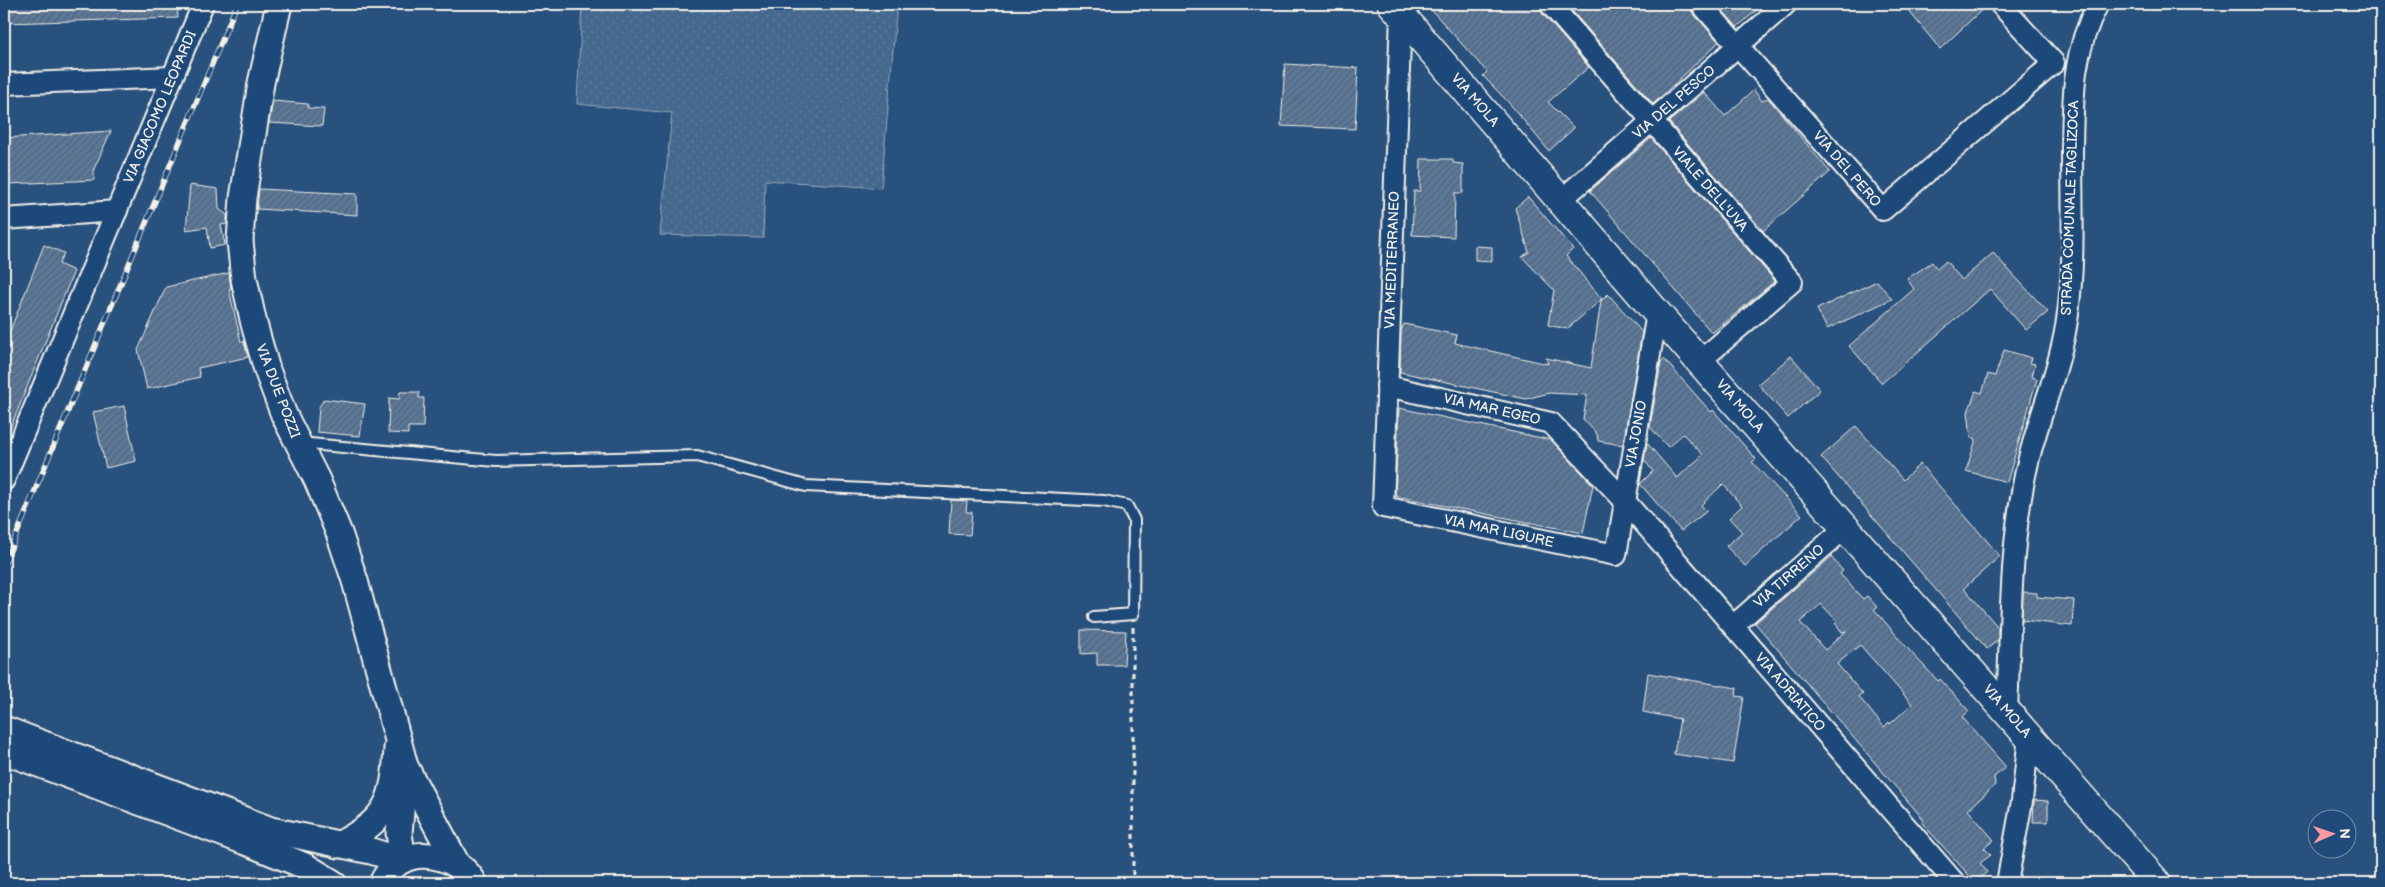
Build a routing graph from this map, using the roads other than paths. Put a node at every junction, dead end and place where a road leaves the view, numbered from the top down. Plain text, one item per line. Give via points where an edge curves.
1 (203, 4) edge
2 (279, 4) edge
3 (1550, 4) edge
4 (1702, 4) edge
5 (1786, 4) edge
6 (2000, 4) edge
7 (2098, 4) edge
8 (1397, 9) edge
9 (1740, 46) junction
10 (172, 77) junction
11 (4, 84) edge
12 (1651, 122) junction
13 (1561, 200) junction
14 (117, 211) junction
15 (4, 219) edge
16 (1657, 313) junction
17 (1700, 361) junction
18 (1387, 386) junction
19 (298, 443) junction
20 (4, 480) edge
21 (1624, 500) junction
22 (1382, 507) joint
23 (1846, 527) junction
24 (1616, 555) joint
25 (1094, 617) dead end
26 (1733, 626) junction
27 (2007, 710) junction
28 (397, 735) junction
29 (2029, 736) junction
30 (9, 742) edge
31 (405, 766) junction
32 (338, 845) junction
33 (400, 862) junction
34 (466, 874) edge
35 (333, 883) edge
36 (382, 883) edge
37 (1955, 883) edge
38 (2007, 883) edge
39 (2157, 883) edge

1 - 10 street, VIA GIACOMO LEOPARDI
2 - 19 street, VIA DUE POZZI via 250,146 240,241 244,279 264,360
3 - 12 street, VIALE DELL'UVA
4 - 9 street, VIA DEL PERO
5 - 9 street, VIA DEL PESCO
6 - 9 street, VIA DEL PERO via 2054,63 1883,210
7 - 27 street, STRADA COMUNALE TAGLIZOCA via 2081,43 2075,69 2068,315 2028,463 2018,519
8 - 13 main road, VIA MOLA
8 - 18 street, VIA MEDITERRANEO
9 - 12 street, VIA DEL PESCO
10 - 11 street
10 - 14 street, VIA GIACOMO LEOPARDI
12 - 13 street, VIA DEL PESCO
12 - 17 street, VIALE DELL'UVA via 1792,282
13 - 16 main road, VIA MOLA
14 - 15 street
14 - 20 street, VIA GIACOMO LEOPARDI
16 - 17 main road, VIA MOLA
16 - 21 street, VIA JONIO
17 - 23 main road, VIA MOLA
18 - 21 street, VIA MAR EGEO via 1551,423
18 - 22 street, VIA MEDITERRANEO
19 - 25 lane via 496,461 697,456 806,486 1104,501 1127,506 1134,520 1133,614
19 - 28 street, VIA DUE POZZI via 342,541
21 - 24 street, VIA JONIO
21 - 26 street, VIA ADRIATICO
22 - 24 street, VIA MAR LIGURE
23 - 26 street, VIA TIRRENO
23 - 27 main road, VIA MOLA
26 - 37 street, VIA ADRIATICO
27 - 29 main road, VIA MOLA
28 - 31 street, VIA DUE POZZI
28 - 32 street via 395,779 377,820
29 - 38 street via 2022,801
29 - 39 main road, VIA MOLA
30 - 32 street via 271,830
30 - 35 street via 305,866
31 - 33 street, VIA DUE POZZI via 399,833
31 - 34 street, VIA DUE POZZI
32 - 33 street via 371,851
33 - 34 street via 426,856 440,858
33 - 36 street

